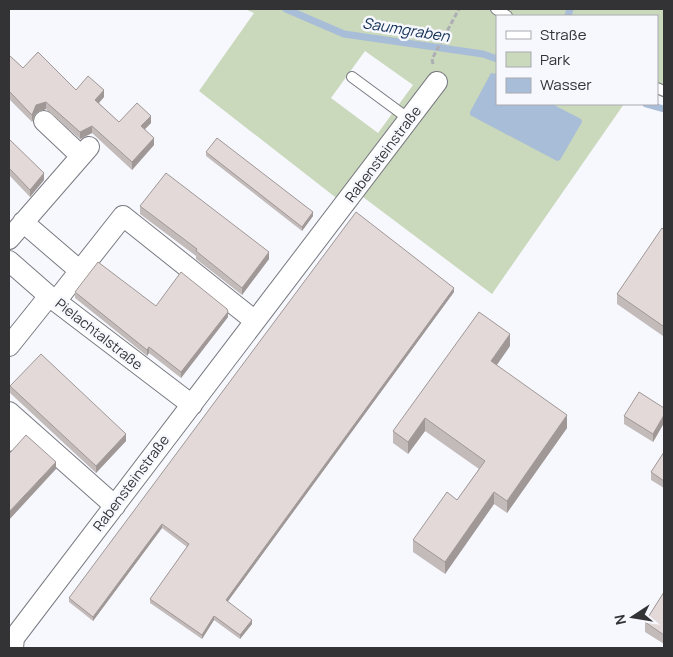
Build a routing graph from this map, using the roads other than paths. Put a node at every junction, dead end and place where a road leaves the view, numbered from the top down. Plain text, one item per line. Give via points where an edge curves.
1 (352, 77) dead end
2 (437, 82) dead end
3 (409, 119) junction
4 (44, 121) dead end
5 (24, 222) junction
6 (9, 239) edge
7 (9, 261) edge
8 (80, 271) junction
9 (52, 298) junction
10 (256, 321) junction
11 (9, 346) edge
12 (192, 405) junction
13 (16, 419) edge
14 (9, 441) edge
15 (115, 506) junction
16 (14, 648) edge

1 - 3 lane
2 - 3 street, Rabensteinstraße
3 - 10 street, Rabensteinstraße
4 - 5 street via 85,152
5 - 6 street
5 - 8 street
7 - 9 street, Pielachtalstraße
8 - 9 street
8 - 10 street via 123,216
9 - 11 street
9 - 12 street, Pielachtalstraße
10 - 12 street, Rabensteinstraße
12 - 15 street, Rabensteinstraße
13 - 14 street
13 - 15 street
15 - 16 street, Rabensteinstraße via 14,638

